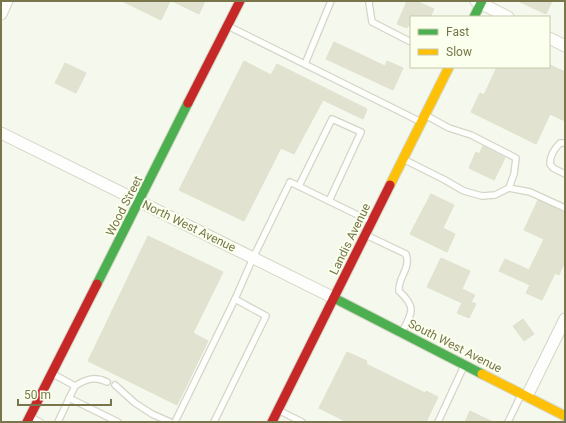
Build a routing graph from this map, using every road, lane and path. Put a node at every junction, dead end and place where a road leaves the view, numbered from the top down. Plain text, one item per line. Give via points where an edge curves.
1 (7, 1) edge
2 (240, 1) edge
3 (331, 1) edge
4 (370, 1) edge
5 (479, 2) edge
6 (1, 14) edge
7 (474, 16) edge
8 (506, 16) edge
9 (228, 26) junction
10 (550, 38) edge
11 (410, 41) edge
12 (565, 46) edge
13 (305, 64) junction
14 (448, 68) edge
15 (423, 119) junction
16 (1, 133) edge
17 (565, 143) edge
18 (403, 159) junction
19 (565, 174) edge
20 (299, 186) junction
21 (509, 188) junction
22 (329, 201) junction
23 (140, 202) junction
24 (565, 208) edge
25 (372, 222) junction
26 (366, 235) junction
27 (253, 258) junction
28 (334, 298) junction
29 (235, 299) junction
30 (565, 319) edge
31 (401, 332) junction
32 (465, 365) junction
33 (52, 373) junction
34 (107, 382) dead end
35 (115, 385) dead end
36 (75, 386) junction
37 (524, 395) junction
38 (69, 398) junction
39 (278, 410) junction
40 (565, 416) edge
41 (28, 420) edge
42 (40, 422) edge
43 (58, 422) edge
44 (118, 422) edge
45 (170, 422) edge
46 (175, 422) edge
47 (214, 422) edge
48 (272, 422) edge
49 (302, 422) edge
50 (438, 422) edge
51 (508, 422) edge

1 - 6 street
2 - 9 street, Wood Street
3 - 13 lane
4 - 11 lane via 372,22
5 - 7 street
5 - 8 street
9 - 13 lane
9 - 23 street, Wood Street
10 - 12 street
13 - 15 lane
14 - 15 street, Landis Avenue
15 - 18 street, Landis Avenue
15 - 21 lane via 471,135 516,158
16 - 23 street, North West Avenue
17 - 19 lane via 560,143 555,148 550,164
18 - 21 lane via 464,191 482,196 495,195
18 - 25 street, Landis Avenue
20 - 22 lane
20 - 22 lane via 332,119 361,132
20 - 27 lane via 290,182
21 - 24 lane via 530,192
22 - 25 lane
23 - 27 street, North West Avenue
23 - 33 street, Wood Street
25 - 26 street, Landis Avenue
26 - 28 street, Landis Avenue
26 - 31 lane via 406,254 408,264 398,284 399,291 408,300 411,309
27 - 28 street, North West Avenue
27 - 29 lane
28 - 31 street, South West Avenue
28 - 39 street, Landis Avenue
29 - 46 lane
29 - 47 lane via 266,316
30 - 37 street
31 - 32 street, South West Avenue
32 - 37 street, South West Avenue
32 - 50 lane
33 - 36 lane
33 - 41 street, Wood Street
34 - 36 lane via 99,378 85,379
35 - 45 lane via 152,414
36 - 38 lane
37 - 40 street, South West Avenue
37 - 51 lane
38 - 43 lane
38 - 44 lane
39 - 48 street, Landis Avenue
39 - 49 lane
41 - 42 lane

